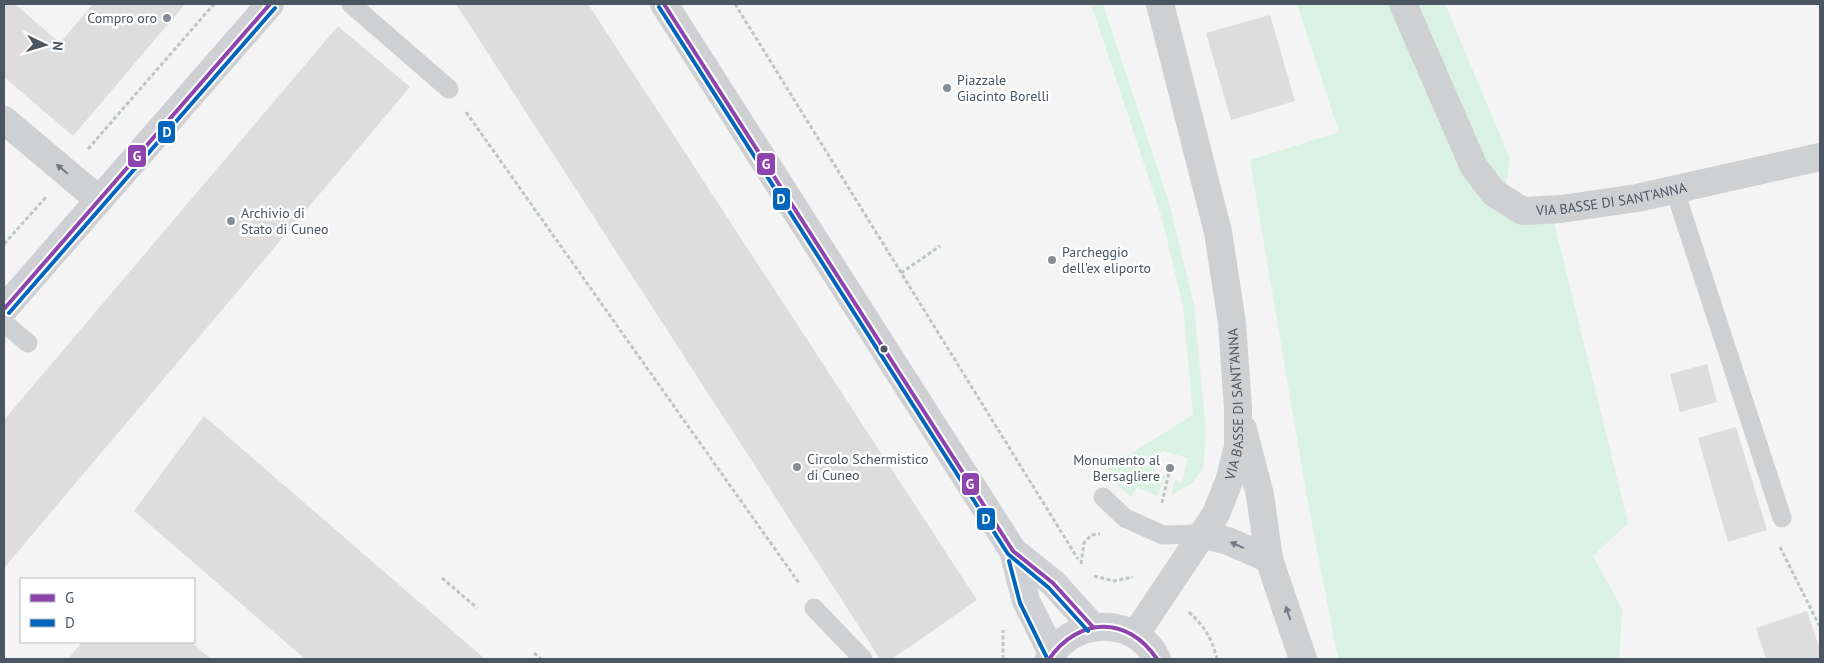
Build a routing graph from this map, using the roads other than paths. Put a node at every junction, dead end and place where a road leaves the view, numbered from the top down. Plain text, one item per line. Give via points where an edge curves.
1 (270, 4) edge
2 (351, 4) edge
3 (664, 4) edge
4 (1160, 4) edge
5 (1403, 4) edge
6 (449, 89) road end
7 (4, 120) edge
8 (1820, 157) edge
9 (1674, 188) junction
10 (99, 200) junction
11 (4, 309) edge
12 (4, 324) edge
13 (28, 343) dead end
14 (1238, 408) junction
15 (1103, 497) dead end
16 (1782, 518) road end
17 (1202, 534) junction
18 (1014, 552) junction
19 (1269, 559) junction
20 (814, 608) dead end
21 (1093, 627) junction
22 (1135, 635) junction
23 (1051, 656) edge
24 (863, 659) edge
25 (1157, 659) edge
26 (1303, 659) edge

1 - 10 main road
2 - 6 lane
3 - 18 main road
4 - 14 street, VIA BASSE DI SANT'ANNA via 1218,232 1232,323
5 - 9 street, VIA BASSE DI SANT'ANNA via 1474,167 1494,193 1524,210 1561,209 1637,198
10 -> 7 street
8 - 9 street, VIA BASSE DI SANT'ANNA
9 - 16 lane
10 - 11 main road
12 - 13 lane
14 - 17 street, VIA BASSE DI SANT'ANNA via 1238,447 1229,481 1216,514
14 - 19 street via 1260,495
15 - 17 lane via 1125,518 1163,535
19 -> 17 street via 1228,541
17 - 22 street, VIA BASSE DI SANT'ANNA
18 - 21 main road via 1053,583
18 - 23 main road via 1026,601
26 -> 19 street
20 - 24 lane
21 - 22 main road via 1115,627
21 - 23 main road via 1063,641
22 - 25 main road

